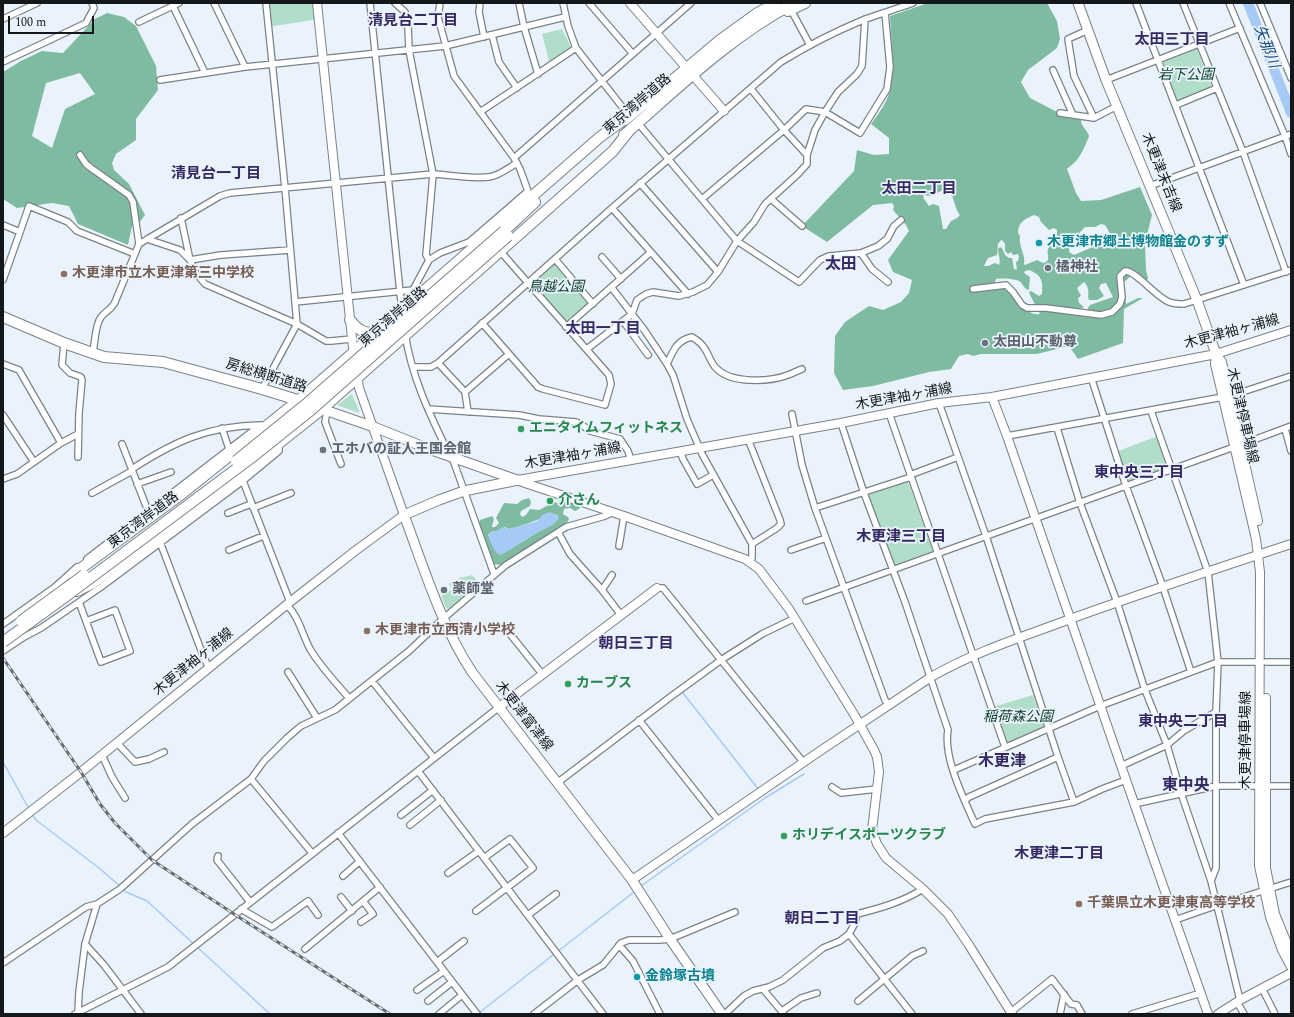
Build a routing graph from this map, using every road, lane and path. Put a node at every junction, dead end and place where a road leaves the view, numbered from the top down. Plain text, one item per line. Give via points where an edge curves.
1 (37, 3) edge
2 (92, 3) edge
3 (179, 3) edge
4 (214, 3) edge
5 (266, 3) edge
6 (317, 3) edge
7 (370, 3) edge
8 (396, 3) edge
9 (440, 3) edge
10 (480, 3) edge
11 (519, 3) edge
12 (563, 3) edge
13 (589, 3) edge
14 (630, 3) edge
15 (692, 3) edge
16 (776, 3) edge
17 (804, 3) edge
18 (913, 3) edge
19 (1078, 3) edge
20 (1136, 3) edge
21 (1183, 3) edge
22 (1230, 3) edge
23 (1260, 3) edge
24 (173, 6) junction
25 (792, 6) edge
26 (885, 13) junction
27 (565, 17) junction
28 (3, 19) edge
29 (865, 19) junction
30 (139, 22) dead end
31 (524, 27) junction
32 (1240, 28) junction
33 (1088, 30) junction
34 (656, 33) junction
35 (492, 35) junction
36 (484, 37) junction
37 (810, 44) junction
38 (1200, 44) junction
39 (446, 46) junction
40 (576, 48) junction
41 (409, 50) junction
42 (376, 54) junction
43 (633, 54) junction
44 (324, 60) junction
45 (1158, 60) junction
46 (3, 62) edge
47 (271, 65) junction
48 (245, 67) junction
49 (1053, 70) dead end
50 (690, 72) junction
51 (205, 74) junction
52 (538, 74) junction
53 (1291, 78) edge
54 (160, 80) dead end
55 (1106, 80) junction
56 (601, 81) junction
57 (517, 88) junction
58 (1217, 88) junction
59 (751, 89) junction
60 (1176, 105) junction
61 (1117, 106) junction
62 (724, 111) junction
63 (480, 112) junction
64 (626, 112) junction
65 (825, 112) junction
66 (1060, 113) dead end
67 (1073, 115) junction
68 (1094, 118) junction
69 (638, 123) junction
70 (784, 130) junction
71 (629, 131) junction
72 (1288, 135) edge
73 (1243, 152) junction
74 (1291, 154) edge
75 (80, 155) dead end
76 (808, 155) junction
77 (668, 158) junction
78 (515, 160) junction
79 (1200, 168) junction
80 (433, 174) junction
81 (388, 178) junction
82 (336, 183) junction
83 (640, 183) junction
84 (1150, 186) junction
85 (285, 188) junction
86 (529, 195) junction
87 (702, 199) junction
88 (771, 199) junction
89 (612, 208) junction
90 (181, 218) junction
91 (901, 220) dead end
92 (3, 225) edge
93 (802, 226) dead end
94 (20, 232) junction
95 (506, 233) junction
96 (147, 239) junction
97 (737, 241) junction
98 (139, 244) junction
99 (290, 250) junction
100 (500, 251) junction
101 (652, 252) junction
102 (861, 253) junction
103 (135, 254) junction
104 (602, 257) dead end
105 (555, 259) junction
106 (190, 260) junction
107 (429, 260) junction
108 (5, 270) edge
109 (1288, 271) edge
110 (718, 272) junction
111 (622, 279) junction
112 (3, 280) edge
113 (888, 282) dead end
114 (528, 283) junction
115 (1244, 285) junction
116 (612, 288) junction
117 (973, 289) dead end
118 (400, 292) junction
119 (688, 294) junction
120 (347, 298) junction
121 (1197, 300) junction
122 (295, 302) junction
123 (593, 304) junction
124 (402, 311) junction
125 (632, 314) junction
126 (3, 317) edge
127 (350, 320) junction
128 (623, 321) junction
129 (482, 323) junction
130 (297, 324) junction
131 (566, 326) junction
132 (380, 330) junction
133 (1291, 330) edge
134 (405, 336) junction
135 (352, 339) junction
136 (64, 343) junction
137 (586, 349) junction
138 (93, 352) junction
139 (353, 353) junction
140 (509, 354) junction
141 (1216, 354) junction
142 (648, 355) dead end
143 (438, 363) junction
144 (3, 364) edge
145 (668, 364) junction
146 (413, 367) junction
147 (802, 369) dead end
148 (1291, 376) edge
149 (357, 377) junction
150 (1091, 377) junction
151 (262, 389) junction
152 (465, 392) junction
153 (1226, 396) junction
154 (992, 397) junction
155 (299, 400) junction
156 (939, 403) junction
157 (325, 410) junction
158 (428, 410) junction
159 (1151, 411) junction
160 (468, 412) junction
161 (889, 413) junction
162 (792, 414) dead end
163 (3, 415) edge
164 (1105, 419) junction
165 (841, 423) junction
166 (264, 426) junction
167 (1291, 426) edge
168 (374, 427) junction
169 (222, 428) junction
170 (1056, 428) junction
171 (1285, 429) junction
172 (795, 431) junction
173 (78, 434) junction
174 (1007, 436) junction
175 (748, 439) junction
176 (61, 443) junction
177 (122, 444) dead end
178 (279, 444) junction
179 (1237, 446) junction
180 (699, 448) junction
181 (229, 449) junction
182 (680, 451) junction
183 (1291, 451) edge
184 (449, 456) junction
185 (958, 457) junction
186 (78, 458) dead end
187 (631, 460) junction
188 (34, 462) junction
189 (341, 464) dead end
190 (132, 470) junction
191 (1172, 470) junction
192 (171, 472) dead end
193 (713, 475) junction
194 (910, 476) junction
195 (4, 477) edge
196 (518, 480) junction
197 (243, 481) junction
198 (138, 484) junction
199 (1126, 486) junction
200 (464, 491) junction
201 (92, 493) dead end
202 (291, 493) dead end
203 (864, 493) junction
204 (1080, 503) junction
205 (252, 506) junction
206 (815, 508) junction
207 (148, 511) junction
208 (613, 512) junction
209 (228, 513) dead end
210 (404, 516) junction
211 (624, 516) junction
212 (1036, 519) junction
213 (558, 532) junction
214 (263, 536) junction
215 (986, 536) junction
216 (826, 538) junction
217 (160, 542) junction
218 (752, 544) junction
219 (1291, 544) edge
220 (619, 546) dead end
221 (229, 550) dead end
222 (792, 550) dead end
223 (937, 554) junction
224 (1261, 554) junction
225 (750, 561) junction
226 (892, 570) junction
227 (1208, 572) junction
228 (494, 574) junction
229 (612, 575) dead end
230 (71, 584) junction
231 (843, 587) junction
232 (1163, 587) junction
233 (657, 588) joint
234 (602, 590) junction
235 (65, 597) junction
236 (806, 601) dead end
237 (79, 602) junction
238 (1117, 602) junction
239 (288, 603) junction
240 (621, 615) junction
241 (444, 618) junction
242 (795, 618) junction
243 (1071, 619) junction
244 (86, 621) junction
245 (3, 624) edge
246 (506, 629) dead end
247 (3, 634) edge
248 (1019, 637) junction
249 (6, 644) edge
250 (3, 651) edge
251 (973, 656) junction
252 (721, 660) junction
253 (1218, 662) junction
254 (1263, 662) junction
255 (1291, 662) edge
256 (209, 668) junction
257 (288, 672) dead end
258 (1191, 672) junction
259 (543, 675) junction
260 (931, 677) junction
261 (372, 681) junction
262 (1145, 690) junction
263 (349, 698) junction
264 (889, 705) junction
265 (1100, 706) junction
266 (498, 708) junction
267 (1216, 712) junction
268 (317, 718) junction
269 (639, 720) junction
270 (860, 725) junction
271 (1048, 728) junction
272 (117, 743) junction
273 (1167, 745) junction
274 (1005, 747) junction
275 (164, 752) dead end
276 (102, 754) junction
277 (1058, 757) junction
278 (434, 758) junction
279 (804, 763) junction
280 (1121, 766) junction
281 (954, 770) junction
282 (418, 771) junction
283 (251, 779) junction
284 (1126, 780) junction
285 (557, 783) junction
286 (1216, 786) junction
287 (1263, 786) junction
288 (1291, 786) edge
289 (832, 787) dead end
290 (877, 789) junction
291 (433, 790) junction
292 (1181, 793) junction
293 (125, 798) dead end
294 (440, 800) junction
295 (965, 800) junction
296 (1074, 802) junction
297 (1134, 804) junction
298 (401, 816) dead end
299 (720, 821) junction
300 (410, 825) dead end
301 (3, 833) edge
302 (338, 833) junction
303 (479, 851) junction
304 (312, 853) junction
305 (218, 856) dead end
306 (484, 858) junction
307 (360, 861) junction
308 (448, 873) dead end
309 (343, 876) dead end
310 (632, 880) junction
311 (1211, 881) junction
312 (1291, 882) edge
313 (380, 888) junction
314 (508, 888) junction
315 (1267, 889) junction
316 (923, 890) junction
317 (556, 894) dead end
318 (341, 897) dead end
319 (363, 901) junction
320 (250, 902) junction
321 (97, 904) junction
322 (1218, 905) junction
323 (241, 909) junction
324 (352, 910) junction
325 (476, 911) dead end
326 (735, 912) dead end
327 (318, 915) dead end
328 (528, 915) junction
329 (1175, 920) junction
330 (360, 922) dead end
331 (849, 934) junction
332 (670, 939) junction
333 (464, 941) dead end
334 (85, 944) junction
335 (619, 945) junction
336 (305, 949) dead end
337 (923, 951) dead end
338 (1291, 952) edge
339 (437, 962) junction
340 (3, 963) edge
341 (1291, 967) edge
342 (444, 971) junction
343 (1291, 973) edge
344 (885, 979) junction
345 (578, 980) junction
346 (452, 982) junction
347 (1262, 988) junction
348 (763, 989) junction
349 (122, 990) junction
350 (417, 990) dead end
351 (817, 993) dead end
352 (1201, 993) junction
353 (1064, 994) junction
354 (462, 995) junction
355 (428, 1001) dead end
356 (858, 1001) dead end
357 (1238, 1001) junction
358 (783, 1012) edge
359 (77, 1013) edge
360 (1012, 1013) edge
361 (141, 1014) edge
362 (439, 1014) edge
363 (477, 1014) edge
364 (534, 1014) edge
365 (603, 1014) edge
366 (660, 1014) edge
367 (722, 1014) edge
368 (725, 1014) edge
369 (912, 1014) edge
370 (1060, 1014) edge
371 (1082, 1014) edge
372 (1132, 1014) edge
373 (1208, 1014) edge
374 (1218, 1014) edge
375 (1244, 1014) edge
376 (1275, 1014) edge

1 - 28 street
2 - 46 street via 94,8 86,23
3 - 24 street
4 - 48 street
5 - 47 street
6 - 44 street
7 - 42 street
8 - 41 street via 405,12
9 - 39 street via 438,17
10 - 36 street via 479,12
11 - 31 street
12 - 27 street
13 - 43 street
14 - 34 street
15 - 34 street
16 - 50 highway, 東京湾岸道路 via 720,40
17 - 25 highway, 東京湾岸道路
18 - 26 street
19 - 33 main road, 木更津末吉線
20 - 45 street
21 - 38 street
22 - 32 street
23 - 53 street
24 - 30 street
24 - 51 street
25 - 37 street
25 - 50 highway, 東京湾岸道路 via 762,22
26 - 29 street
26 - 65 street via 890,67 887,89 864,127 860,133
27 - 31 street
27 - 40 street
29 - 37 street
29 - 65 street via 862,66 838,92
31 - 35 street
31 - 52 street
32 - 38 street
32 - 72 street
33 - 55 main road, 木更津末吉線
33 - 68 street via 1068,40 1074,76
34 - 43 street
34 - 50 street
35 - 36 street
35 - 57 street via 499,62
36 - 39 street
37 - 59 street via 781,62
38 - 45 street
38 - 58 street
39 - 41 street
39 - 63 street via 454,76
40 - 52 street
40 - 56 street
41 - 42 street
41 - 80 street
42 - 44 street
42 - 81 street
43 - 56 street
44 - 47 street
44 - 82 street
45 - 55 street
45 - 60 street
47 - 48 street
47 - 85 street
48 - 51 street
49 - 67 street
50 - 62 street
50 - 64 highway, 東京湾岸道路
50 - 69 highway, 東京湾岸道路
51 - 54 street
52 - 57 street
55 - 61 main road, 木更津末吉線
56 - 64 street
56 - 78 street
57 - 63 street
58 - 60 street
58 - 73 street
59 - 62 street
59 - 70 street
60 - 79 street
61 - 68 street
61 - 84 main road, 木更津末吉線
62 - 77 street
63 - 78 street
64 - 86 highway via 600,137
64 - 95 highway, 東京湾岸道路
65 - 70 street via 806,109
65 - 76 street via 815,130
66 - 67 street
67 - 68 street
69 - 71 highway, 東京湾岸道路
69 - 77 street
70 - 76 street
70 - 87 street
71 - 95 highway, 東京湾岸道路
71 - 100 highway via 613,151
72 - 73 street
72 - 74 street
73 - 79 street
73 - 109 street
75 - 98 street via 86,164 129,195 133,202
76 - 88 street via 807,164
77 - 83 street
77 - 87 street
78 - 80 street via 500,174 490,177
78 - 86 street
79 - 84 street
79 - 115 street
80 - 81 street
80 - 107 street via 426,255
81 - 82 street
81 - 118 street
82 - 85 street
82 - 120 street
83 - 89 street
83 - 110 street
84 - 121 main road, 木更津末吉線
85 - 90 street via 230,193
85 - 99 street
86 - 107 street via 469,242
86 - 124 highway
87 - 97 street
88 - 93 street
88 - 97 street
89 - 101 street
89 - 105 street
90 - 96 street
90 - 106 street
91 - 102 street via 883,243
92 - 94 street
94 - 103 street via 29,206 68,222 77,231
94 - 108 street
95 - 230 highway, 東京湾岸道路, bridge via 252,448
95 - 235 highway, 東京湾岸道路, bridge via 311,410 221,481
96 - 98 street
96 - 106 street via 180,250
97 - 102 street via 799,282 820,260 829,256
97 - 110 street
98 - 103 street
99 - 106 street
99 - 122 street
100 - 114 street
100 - 134 highway
101 - 111 street
101 - 119 street
102 - 113 street via 872,269
103 - 138 street via 113,306 98,324
104 - 111 street
105 - 114 street
105 - 123 street
106 - 130 street via 194,272 205,284
107 - 118 street via 413,290
108 - 112 street
109 - 115 street
110 - 119 street via 707,285
111 - 116 street
114 - 129 street
114 - 131 street
115 - 121 street
116 - 123 street
116 - 125 street
117 - 121 street via 1006,285 1027,308 1101,315 1112,312 1120,304 1120,276 1128,270 1168,302 1184,304
118 - 120 street
118 - 124 street
119 - 125 street via 679,296 649,293 637,300
120 - 122 street
120 - 127 street
121 - 141 main road, 木更津末吉線
122 - 130 street
123 - 131 street
124 - 132 highway
124 - 134 street
125 - 128 street
125 - 145 street
126 - 136 highway, 房総横断道路
127 - 132 highway via 364,333
127 - 135 street
128 - 137 street
128 - 142 street
129 - 140 street
129 - 143 street
130 - 135 street via 326,341
130 - 151 street
131 - 137 street
132 - 139 highway
133 - 141 street, 木更津袖ヶ浦線
134 - 146 street
134 - 149 highway
135 - 139 street
136 - 138 highway, 房総横断道路
136 - 173 street via 62,365 82,380
137 - 140 street via 609,376 611,384 605,404 543,389
138 - 151 highway, 房総横断道路 via 104,357 163,362
139 - 149 street
139 - 155 highway
140 - 152 street
141 - 150 street, 木更津袖ヶ浦線
141 - 153 street, 木更津停車場線 via 1222,362
143 - 146 street via 431,367
143 - 152 street
144 - 176 street via 19,370
145 - 147 street via 676,345 685,338 692,337 705,349 716,368 730,377 770,379
145 - 180 street
146 - 158 street
148 - 153 street
149 - 157 highway
149 - 168 street
150 - 154 street, 木更津袖ヶ浦線
150 - 164 street
151 - 155 highway, 房総横断道路
152 - 160 street
153 - 159 street
153 - 179 street, 木更津停車場線
154 - 156 street, 木更津袖ヶ浦線
154 - 174 street
155 - 157 highway, 房総横断道路
155 - 166 highway
156 - 161 street, 木更津袖ヶ浦線
156 - 185 street
157 - 168 main road, 房総横断道路
157 - 178 highway
157 - 189 street via 325,422
158 - 160 street
158 - 184 street
159 - 164 street
159 - 191 street
160 - 187 street via 576,422 590,432 620,440
161 - 165 street, 木更津袖ヶ浦線
161 - 194 street
162 - 172 street
163 - 188 street
164 - 170 street
164 - 199 street
165 - 172 street, 木更津袖ヶ浦線
165 - 203 street
166 - 169 street via 241,425
166 - 181 street
166 - 230 highway via 179,496 80,569
167 - 171 street
168 - 184 main road, 房総横断道路
168 - 210 street
169 - 181 street
169 - 190 street via 176,443
170 - 174 street
170 - 204 street
171 - 179 street
171 - 183 street
172 - 175 street, 木更津袖ヶ浦線
172 - 206 street
173 - 176 street
173 - 186 street
174 - 212 street
175 - 180 street, 木更津袖ヶ浦線
175 - 218 street via 781,524
176 - 188 street
177 - 190 street
178 - 197 street via 279,451
178 - 235 highway via 191,514 120,565
179 - 191 street
179 - 224 street, 木更津停車場線 via 1261,536
180 - 182 street, 木更津袖ヶ浦線
180 - 193 street
181 - 207 street
182 - 187 street, 木更津袖ヶ浦線
182 - 193 street via 697,484
184 - 196 main road, 房総横断道路
184 - 200 street
185 - 194 street
185 - 215 street
187 - 196 street, 木更津袖ヶ浦線
188 - 195 street via 17,474
190 - 198 street
190 - 201 street
191 - 199 street
191 - 227 street
192 - 198 street
193 - 218 street
194 - 203 street
194 - 223 street
196 - 200 main road
196 - 208 street
197 - 205 street
197 - 217 street
198 - 207 street
199 - 204 street
199 - 232 street
200 - 210 main road
200 - 228 street
202 - 205 street
203 - 206 street
203 - 226 street
204 - 212 street
204 - 238 street
205 - 209 street
205 - 214 street
206 - 216 street
207 - 245 street via 93,553 56,587
208 - 211 street
208 - 213 street
210 - 239 street, 木更津袖ヶ浦線
210 - 241 main road, 木更津富津線
211 - 220 street
211 - 225 street
212 - 215 street
212 - 243 street
213 - 228 street
213 - 234 street via 570,554
214 - 221 street
214 - 239 street
215 - 223 street
215 - 248 street
216 - 222 street
216 - 231 street
217 - 237 street
217 - 256 street
218 - 225 street
219 - 224 street
223 - 226 street
223 - 251 street
224 - 227 street
224 - 254 street, 木更津停車場線 via 1266,572
225 - 242 street via 764,575
226 - 231 street
226 - 260 street
227 - 232 street
227 - 253 street
228 - 241 street
229 - 234 street
230 - 247 highway, 東京湾岸道路, bridge
231 - 236 street
231 - 264 street
232 - 238 street
232 - 258 street
233 - 240 street
233 - 252 street via 663,588
234 - 240 street
235 - 249 highway, 東京湾岸道路, bridge
237 - 244 street
237 - 249 street via 41,628
238 - 243 street
238 - 262 street
239 - 256 street, 木更津袖ヶ浦線
239 - 263 street via 310,649
240 - 259 street
241 - 261 street
241 - 266 main road, 木更津富津線 via 464,660
242 - 252 street via 762,634
242 - 270 street
243 - 248 street
243 - 265 street
244 - 244 street via 101,662 130,651 115,610
246 - 259 street
248 - 251 street
248 - 271 street
249 - 250 street
251 - 260 street
251 - 274 street
252 - 269 street
252 - 279 street
253 - 254 street
253 - 258 street
253 - 267 street
254 - 255 street
254 - 287 street, 木更津停車場線
256 - 272 street, 木更津袖ヶ浦線
257 - 268 street
258 - 262 street
259 - 266 street
260 - 264 street
260 - 281 street via 948,730 947,750
261 - 263 street
261 - 278 street
262 - 265 street
262 - 273 street
263 - 268 street via 335,710
264 - 270 street
265 - 271 street
265 - 280 street
266 - 278 street
266 - 285 main road, 木更津富津線
267 - 273 street via 1185,730
267 - 286 street
268 - 283 street via 301,726 276,747
269 - 285 street
269 - 299 street
270 - 279 street
270 - 290 street via 877,757
271 - 274 street
271 - 277 street
272 - 275 street via 135,762
272 - 276 street, 木更津袖ヶ浦線
273 - 280 street
273 - 292 street
274 - 281 street
276 - 293 street
276 - 301 street, 木更津袖ヶ浦線
277 - 295 street
277 - 296 street
278 - 282 street
279 - 299 street
280 - 284 street
281 - 295 street
282 - 291 street
282 - 302 street
283 - 304 street
283 - 321 street via 192,824 120,889
284 - 296 street
284 - 297 street
285 - 310 main road, 木更津富津線
286 - 287 street
286 - 292 street
286 - 311 street via 1216,868
287 - 288 street
287 - 315 street, 木更津停車場線
289 - 290 street via 841,793
290 - 316 street via 872,830 874,838 886,858
291 - 294 street
291 - 298 street
292 - 297 street
292 - 311 street
294 - 300 street
294 - 303 street
295 - 296 street via 975,824 985,819
297 - 329 street
299 - 310 street
302 - 304 street
302 - 307 street
303 - 306 street
303 - 308 street
304 - 320 street
305 - 320 street via 217,860
306 - 314 street
306 - 314 street via 510,838 534,868
307 - 309 street
307 - 313 street
310 - 332 main road, 木更津富津線
311 - 322 street
312 - 315 street
313 - 319 street
313 - 339 street
314 - 325 street
314 - 328 street
315 - 322 street
315 - 338 street, 木更津停車場線
315 - 341 street, 木更津停車場線 via 1270,917
316 - 331 street via 903,901 857,914
316 - 360 street via 948,914
317 - 328 street
318 - 324 street
319 - 324 street
319 - 330 street via 373,914
320 - 323 street
321 - 334 street
321 - 340 street via 86,907
322 - 329 street
322 - 357 street
323 - 327 street via 272,927 308,901
323 - 349 street via 168,967
324 - 336 street
326 - 332 street
328 - 345 street
329 - 352 street
331 - 344 street
331 - 348 street via 823,948 783,980
332 - 335 street via 629,940
332 - 367 main road, 木更津富津線
333 - 339 street
334 - 349 street
334 - 359 street
335 - 345 street via 603,965
335 - 366 street via 633,961
337 - 344 street via 912,956
339 - 342 street
342 - 346 street
342 - 350 street
343 - 347 street
344 - 356 street
344 - 369 street
345 - 364 street
345 - 365 street
346 - 354 street
346 - 355 street
347 - 357 street
347 - 376 street
348 - 358 street
348 - 368 street via 744,996
349 - 359 street
349 - 361 street
351 - 358 street via 801,998
352 - 372 street
352 - 373 street
353 - 360 street via 1052,979
353 - 370 street
353 - 371 street via 1072,1004 1077,1005
354 - 362 street
354 - 363 street
357 - 374 street
357 - 375 street

